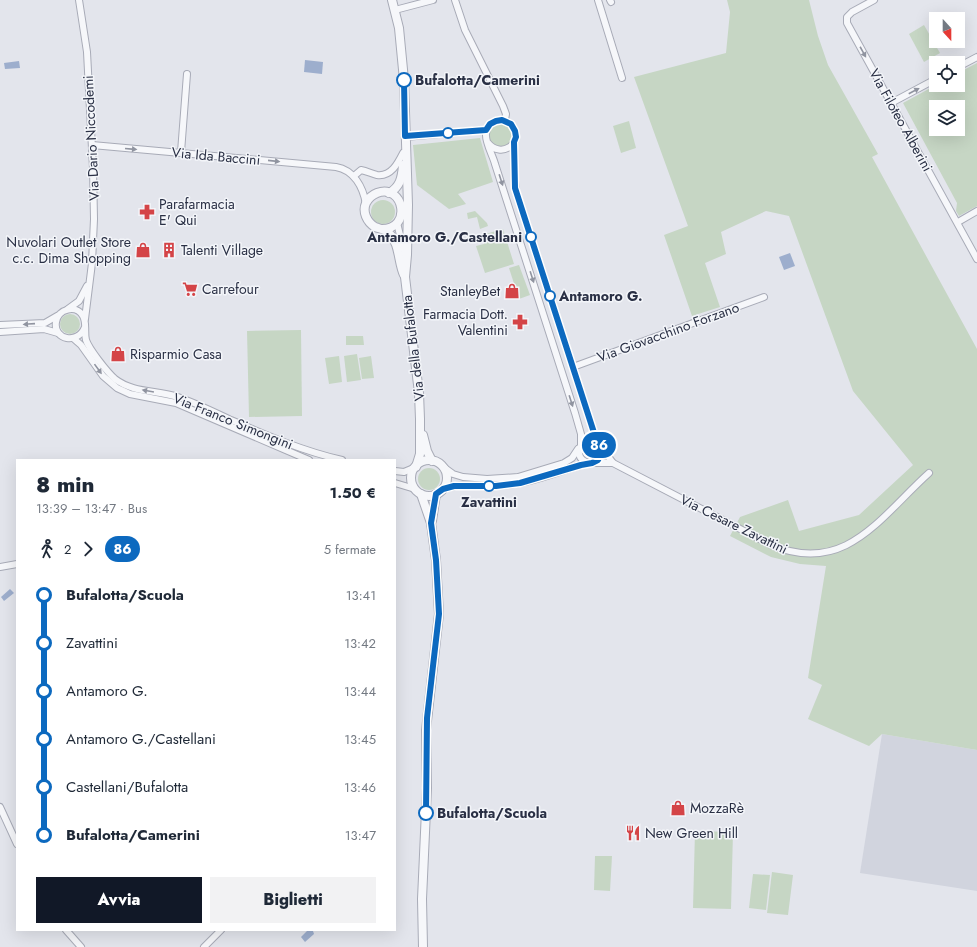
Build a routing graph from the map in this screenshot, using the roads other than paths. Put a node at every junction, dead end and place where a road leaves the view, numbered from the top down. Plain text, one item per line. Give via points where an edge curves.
1 (79, 0) edge
2 (392, 0) edge
3 (433, 0) edge
4 (455, 0) edge
5 (598, 0) edge
6 (874, 0) edge
7 (395, 10) junction
8 (977, 57) edge
9 (965, 63) edge
10 (187, 74) dead end
11 (622, 78) dead end
12 (929, 83) edge
13 (891, 103) junction
14 (505, 120) junction
15 (486, 130) junction
16 (405, 136) junction
17 (514, 142) junction
18 (488, 143) junction
19 (92, 145) junction
20 (181, 152) junction
21 (403, 153) junction
22 (354, 176) junction
23 (408, 179) junction
24 (389, 193) junction
25 (366, 204) junction
26 (401, 206) junction
27 (977, 211) edge
28 (958, 222) junction
29 (397, 223) junction
30 (381, 229) junction
31 (977, 259) edge
32 (406, 264) junction
33 (90, 277) junction
34 (405, 278) junction
35 (764, 297) dead end
36 (68, 309) junction
37 (57, 316) junction
38 (85, 323) junction
39 (0, 325) edge
40 (0, 332) edge
41 (58, 332) junction
42 (74, 338) junction
43 (573, 367) junction
44 (420, 419) junction
45 (599, 445) junction
46 (580, 446) junction
47 (302, 458) edge
48 (338, 459) edge
49 (432, 461) junction
50 (591, 463) junction
51 (613, 463) junction
52 (442, 466) junction
53 (416, 467) junction
54 (396, 471) edge
55 (929, 473) dead end
56 (396, 483) edge
57 (418, 492) junction
58 (440, 492) junction
59 (431, 523) junction
60 (16, 564) edge
61 (0, 567) edge
62 (0, 807) edge
63 (16, 836) edge
64 (67, 931) edge
65 (220, 931) edge
66 (80, 947) edge
67 (204, 947) edge
68 (423, 947) edge

1 - 19 street, Via Dario Niccodemi via 87,52
2 - 7 street, Via della Bufalotta
3 - 7 street
4 - 14 street via 465,30 506,112
5 - 11 street
6 -> 13 street, Via Filoteo Alberini via 847,17 849,26
7 - 16 street, Via della Bufalotta via 403,62
8 - 9 street
10 - 20 street
13 -> 12 street
13 - 28 street, Via Filoteo Alberini
14 - 15 street via 493,122
14 - 17 street via 514,129
15 - 16 street
15 - 18 street
16 - 21 street, Via della Bufalotta
16 - 23 street, Via della Bufalotta
17 - 18 street via 510,147 501,150 492,148
17 - 43 street via 515,188
18 -> 46 street via 575,413 581,434
19 -> 20 street, Via Ida Baccini
19 - 33 street, Via Dario Niccodemi via 94,220
20 -> 22 street, Via Ida Baccini via 340,167
21 - 22 street via 388,173 378,175 361,170
21 - 24 street, Via della Bufalotta via 401,180 397,188
22 - 25 street via 363,190
23 - 26 street, Via della Bufalotta
23 - 32 street, Via della Bufalotta
24 - 25 street via 374,194
24 - 26 street via 396,196
25 - 30 street, Via della Bufalotta via 367,219
26 - 29 street, Via della Bufalotta
27 - 28 street
28 - 31 street, Via Filoteo Alberini
29 - 30 street
29 - 32 street, Via della Bufalotta
30 - 34 street, Via della Bufalotta via 388,232 394,240
32 - 34 street, Via della Bufalotta
33 - 36 street, Via Dario Niccodemi via 81,297
33 - 38 street, Via Dario Niccodemi
34 - 44 street, Via della Bufalotta
35 - 43 street, Via Giovacchino Forzano
36 - 37 street
36 - 38 street via 77,311 83,316
37 -> 39 street via 45,322
37 - 41 street
38 - 42 street via 82,333
48 -> 38 street, Via Franco Simongini via 296,447 178,397 122,384 107,371 88,344
40 - 41 street via 44,329
41 - 42 street via 65,338
42 -> 47 street, Via Franco Simongini via 103,376 117,388 137,396 176,403
43 - 45 street
44 - 49 street, Via della Bufalotta
44 - 53 street, Via della Bufalotta via 420,454
45 - 46 street via 587,440
45 - 50 street via 601,456
45 - 51 street, Via Cesare Zavattini
46 - 50 street via 580,458
46 - 52 street via 572,458 564,463 518,477 463,477
49 - 52 street
49 - 53 street via 423,462
50 - 51 street, Via Cesare Zavattini
50 - 58 street, Via Cesare Zavattini via 520,483 454,486
51 - 55 street, Via Cesare Zavattini via 771,545 786,551 809,554 832,552 861,537
52 - 58 street via 447,477 446,485
53 - 54 street via 404,472
53 - 57 street via 412,478
56 - 57 street
57 - 58 street via 429,496
57 - 59 street
58 - 59 street
59 - 68 street via 439,614 426,730
60 - 61 street
62 - 63 street
64 - 66 street
65 - 67 street

